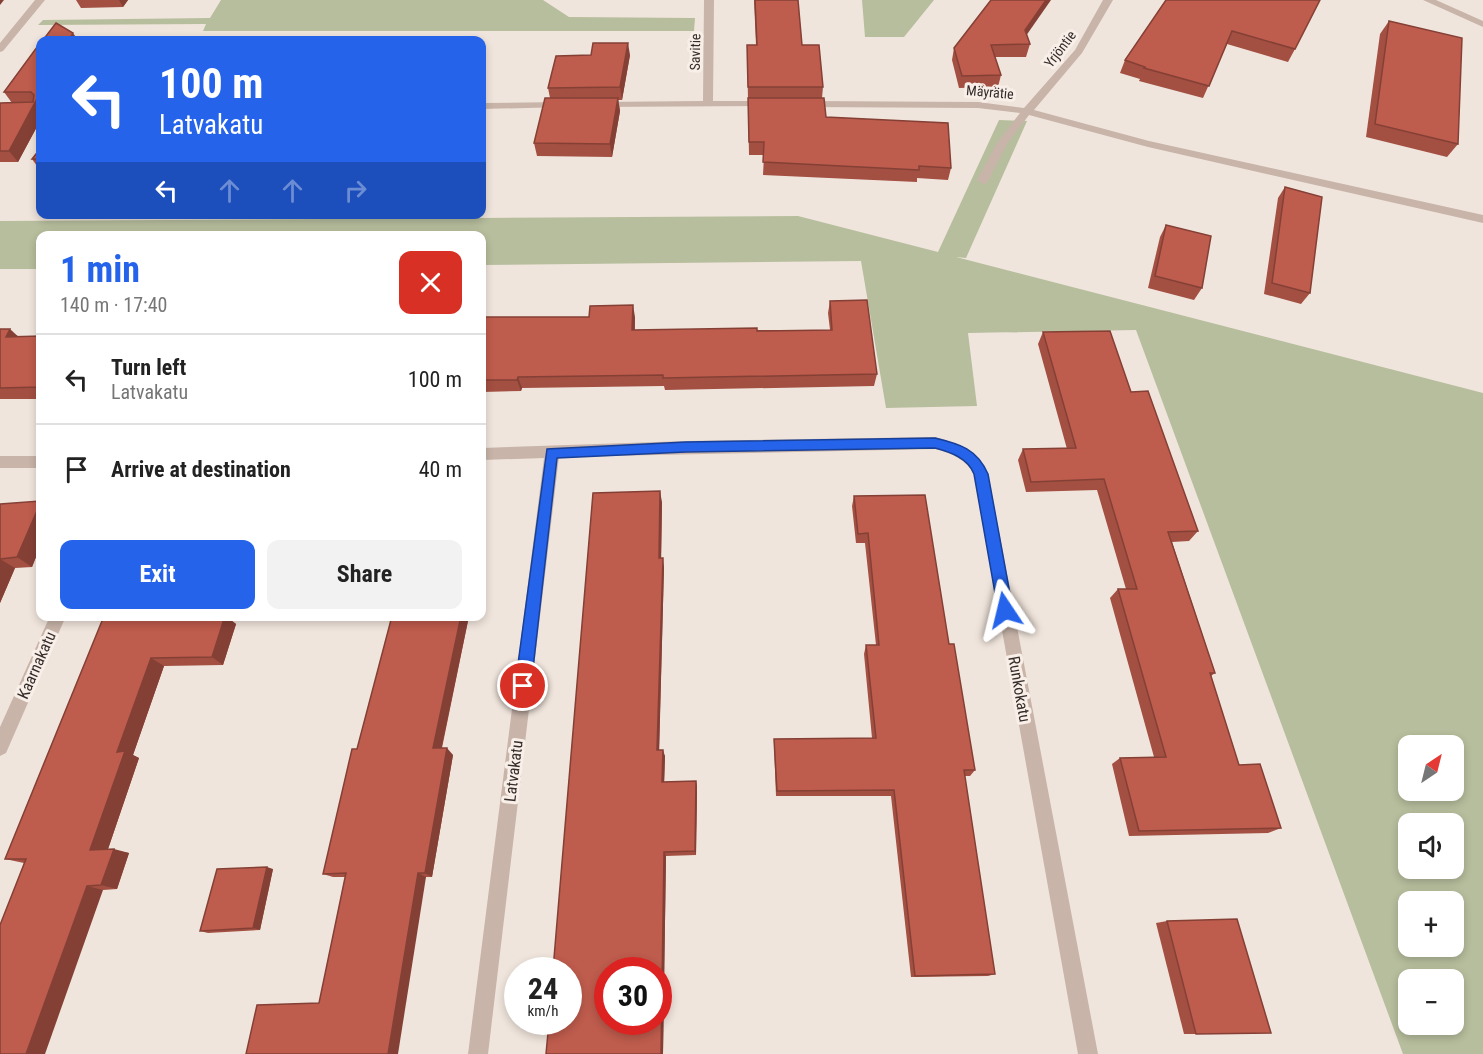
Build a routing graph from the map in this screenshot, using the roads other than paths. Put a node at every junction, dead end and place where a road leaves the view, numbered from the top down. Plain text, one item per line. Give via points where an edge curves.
1 (40, 0) edge
2 (709, 0) edge
3 (1108, 0) edge
4 (1428, 0) edge
5 (1483, 24) edge
6 (0, 50) edge
7 (708, 104) junction
8 (772, 104) edge
9 (795, 104) edge
10 (486, 106) edge
11 (1027, 111) junction
12 (983, 180) dead end
13 (1483, 219) edge
14 (552, 453) junction
15 (486, 454) edge
16 (0, 462) edge
17 (36, 462) edge
18 (56, 621) edge
19 (0, 747) edge
20 (478, 1054) edge
21 (1088, 1054) edge

1 - 6 street
2 - 7 street, Savitie
3 - 11 street, Yrjöntie via 1078,51
4 - 5 street
7 - 8 street
7 - 10 street
9 - 11 street, Mäyrätie via 978,105
11 - 12 street, Yrjöntie via 1002,143
11 - 13 street, Mäyrätie via 1148,144
14 - 15 street, Runkokatu
14 - 20 street, Latvakatu
14 - 21 street, Runkokatu via 935,443 975,461 981,474
16 - 17 street
18 - 19 street, Kaarnakatu

